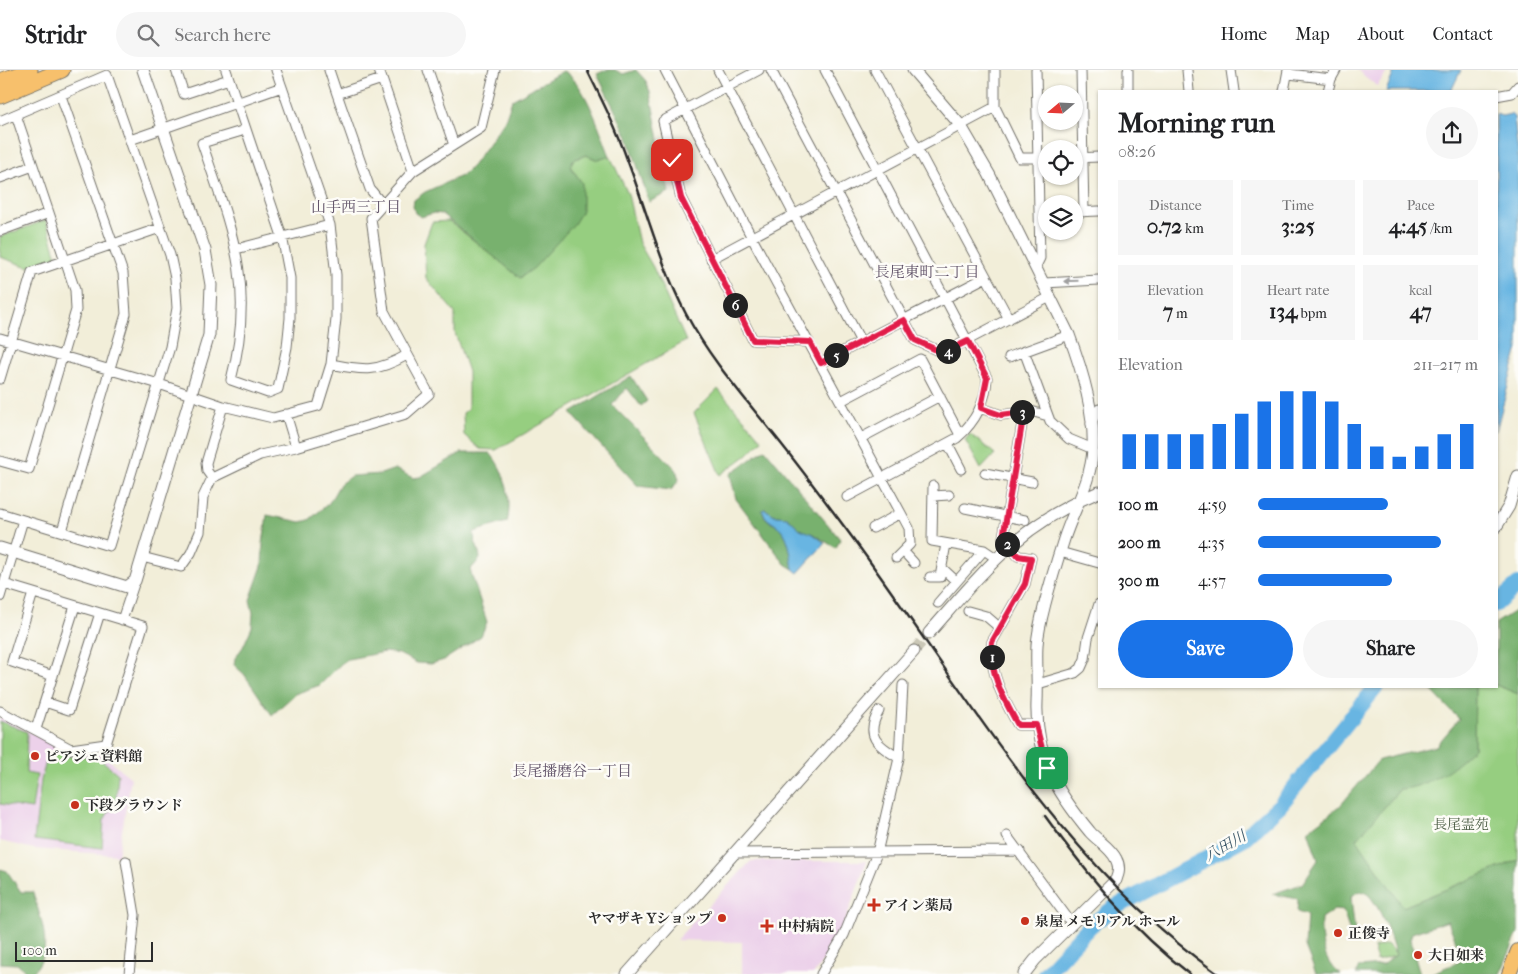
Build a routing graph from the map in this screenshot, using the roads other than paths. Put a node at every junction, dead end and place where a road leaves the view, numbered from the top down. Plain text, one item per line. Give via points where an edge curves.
1 (30, 70) edge
2 (62, 70) edge
3 (143, 70) edge
4 (176, 70) edge
5 (276, 70) edge
6 (329, 70) edge
7 (428, 70) edge
8 (495, 70) edge
9 (665, 70) edge
10 (718, 70) edge
11 (759, 70) edge
12 (771, 70) edge
13 (825, 70) edge
14 (875, 70) edge
15 (913, 70) edge
16 (995, 70) edge
17 (1036, 70) edge
18 (1081, 70) edge
19 (1128, 70) edge
20 (1187, 70) edge
21 (1230, 70) edge
22 (1336, 70) edge
23 (1288, 72) edge
24 (227, 74) edge
25 (380, 74) edge
26 (1331, 79) junction
27 (0, 81) edge
28 (1518, 86) edge
29 (282, 87) junction
30 (727, 87) junction
31 (1128, 90) edge
32 (1189, 90) edge
33 (1234, 90) edge
34 (1284, 90) edge
35 (1328, 90) edge
36 (337, 94) junction
37 (0, 96) edge
38 (61, 96) junction
39 (1498, 96) edge
40 (236, 103) junction
41 (995, 107) junction
42 (686, 109) junction
43 (16, 115) junction
44 (0, 121) edge
45 (961, 126) junction
46 (162, 129) junction
47 (245, 130) junction
48 (130, 140) junction
49 (1041, 140) edge
50 (1079, 140) edge
51 (454, 145) junction
52 (918, 148) junction
53 (1098, 157) edge
54 (1038, 158) edge
55 (1083, 158) edge
56 (33, 166) junction
57 (877, 170) junction
58 (413, 171) junction
59 (0, 178) edge
60 (1081, 185) edge
61 (834, 192) junction
62 (382, 204) junction
63 (1098, 211) edge
64 (1084, 212) joint
65 (49, 214) junction
66 (792, 215) junction
67 (330, 225) junction
68 (160, 228) junction
69 (0, 231) edge
70 (282, 236) junction
71 (751, 236) junction
72 (1041, 240) edge
73 (113, 244) junction
74 (236, 248) junction
75 (711, 259) junction
76 (65, 260) junction
77 (1036, 266) junction
78 (986, 277) junction
79 (1098, 280) edge
80 (1044, 283) junction
81 (945, 297) junction
82 (1050, 297) junction
83 (1009, 319) junction
84 (904, 320) junction
85 (1068, 335) junction
86 (0, 338) edge
87 (968, 341) junction
88 (11, 342) junction
89 (810, 342) junction
90 (861, 342) junction
91 (1024, 351) junction
92 (407, 355) junction
93 (63, 357) junction
94 (1009, 357) dead end
95 (821, 363) junction
96 (331, 364) junction
97 (110, 370) junction
98 (0, 379) edge
99 (159, 384) junction
100 (192, 396) junction
101 (940, 396) junction
102 (841, 401) junction
103 (223, 406) junction
104 (981, 408) junction
105 (1024, 412) junction
106 (286, 414) junction
107 (1048, 416) junction
108 (1095, 423) edge
109 (960, 435) junction
110 (861, 438) junction
111 (948, 444) junction
112 (296, 447) junction
113 (1093, 449) junction
114 (0, 461) edge
115 (961, 469) dead end
116 (985, 473) dead end
117 (1518, 476) edge
118 (212, 478) junction
119 (1012, 478) junction
120 (883, 479) junction
121 (1032, 482) dead end
122 (933, 486) dead end
123 (1098, 492) edge
124 (949, 495) dead end
125 (933, 496) junction
126 (847, 497) dead end
127 (1081, 499) junction
128 (965, 508) dead end
129 (0, 513) edge
130 (901, 513) junction
131 (1007, 516) junction
132 (23, 520) junction
133 (1025, 520) dead end
134 (1498, 524) edge
135 (873, 528) dead end
136 (62, 531) junction
137 (946, 544) junction
138 (1008, 546) junction
139 (0, 548) edge
140 (984, 550) junction
141 (14, 552) junction
142 (1060, 552) junction
143 (142, 557) junction
144 (996, 558) junction
145 (914, 563) dead end
146 (1098, 563) edge
147 (942, 568) junction
148 (930, 577) dead end
149 (135, 581) junction
150 (956, 581) junction
151 (4, 584) junction
152 (33, 593) junction
153 (0, 597) edge
154 (938, 602) dead end
155 (75, 606) junction
156 (1098, 607) edge
157 (968, 611) dead end
158 (100, 613) junction
159 (122, 620) junction
160 (1000, 628) junction
161 (929, 633) tunnel mouth
162 (1088, 638) junction
163 (1098, 638) edge
164 (914, 651) tunnel mouth
165 (53, 676) junction
166 (1038, 684) junction
167 (903, 685) dead end
168 (45, 702) junction
169 (0, 711) edge
170 (879, 711) dead end
171 (1036, 725) junction
172 (36, 729) junction
173 (899, 758) junction
174 (1007, 836) dead end
175 (1020, 852) junction
176 (734, 853) junction
177 (877, 853) junction
178 (126, 861) dead end
179 (1072, 924) junction
180 (1518, 951) edge
181 (129, 974) edge
182 (627, 974) edge
183 (821, 974) edge
184 (1024, 974) edge
185 (1508, 974) edge

1 - 27 highway
2 - 37 highway
3 - 46 street
4 - 24 street via 184,94
5 - 29 street
6 - 36 street
7 - 51 street
8 - 51 street via 481,128
9 - 42 street
10 - 30 street
11 - 30 street
12 - 61 street
13 - 57 street
14 - 52 street
15 - 45 street
16 - 41 street
17 - 49 street
18 - 50 street
19 - 31 street
20 - 32 street
21 - 33 street
22 - 26 street
23 - 26 street
23 - 34 street
24 - 40 street
25 - 36 street
25 - 58 street
26 - 35 street
28 - 39 street via 1512,93
29 - 40 street
29 - 67 street
30 - 42 street
30 - 66 street
36 - 62 street via 370,189
38 - 43 street
38 - 48 street via 107,75
38 - 73 street
40 - 46 street
40 - 47 street
41 - 45 street
41 - 54 street via 1020,158
42 - 71 street
42 - 75 street via 663,121 681,198
43 - 44 street
43 - 56 street
45 - 52 street
45 - 77 street
46 - 48 street
46 - 100 street via 205,250 211,285 209,335
47 - 70 street
47 - 74 street via 202,142
48 - 68 street
51 - 58 street
52 - 57 street
52 - 78 street
53 - 55 street
56 - 59 street
56 - 65 street
57 - 61 street
57 - 81 street
58 - 62 street
60 - 64 street
61 - 66 street
61 - 84 street
62 - 92 street via 371,218 384,311
63 - 64 street
65 - 69 street
65 - 76 street
66 - 71 street
66 - 90 street
67 - 70 street
67 - 96 street via 336,293
68 - 73 street
68 - 99 street via 175,278 177,308
70 - 74 street
70 - 74 street via 290,278 290,318 278,389 268,393 231,380 243,316
71 - 75 street
71 - 89 street
72 - 77 street
73 - 76 street
73 - 97 street via 123,273 126,314
75 - 89 street via 753,340
76 - 88 street via 32,272
76 - 93 street via 75,290 76,310
77 - 80 street
78 - 81 street
78 - 83 street
79 -> 80 street
80 - 82 street
81 - 84 street
81 - 87 street
82 - 83 street
82 - 85 street
83 - 87 street
84 - 87 street via 915,340 943,353
84 - 90 street
85 - 91 street
85 - 108 street via 1079,360
86 - 88 street
87 - 104 street via 987,378
88 - 93 street
88 - 98 street
89 - 95 street
90 - 95 street
91 - 94 street
91 - 107 street
92 - 96 street via 373,370
92 - 112 street via 429,394 406,414
93 - 97 street
93 - 114 street via 29,469
95 - 102 street
96 - 106 street via 318,406
97 - 99 street
97 - 136 street
99 - 100 street
99 - 136 street via 109,546
100 - 103 street
100 - 143 street
101 - 102 street via 920,358
101 - 109 street
101 - 110 street
102 - 110 street
103 - 106 street via 273,418
103 - 118 street via 206,463 206,471
104 - 105 street via 1001,415
104 - 109 street
105 - 107 street
105 - 119 street
106 - 112 street
107 - 113 street via 1069,439
108 - 113 street
109 - 111 street
110 - 120 street
111 - 115 street
111 - 120 street
112 - 118 street via 260,455
113 - 127 street
116 - 119 street
117 - 134 street via 1509,506
118 - 143 street via 203,497 200,532 182,567
119 - 121 street
119 - 131 street
120 - 126 street
120 - 130 street
122 - 125 street
123 - 127 street
124 - 125 street
125 - 137 street via 932,541
127 - 138 street via 1051,515
127 - 142 street
128 - 131 street
129 - 132 street
130 - 135 street
130 - 145 street via 909,528 910,544 900,555
131 - 133 street
131 - 138 street via 1003,538
132 - 136 street
132 - 141 street
137 - 140 street
137 - 147 street
138 - 144 street
138 - 160 street via 1018,556 1031,558 1025,584
139 - 141 street
140 - 144 street
140 - 150 street
141 - 149 street via 127,587
141 - 151 street
142 - 146 street
142 - 166 street via 1037,644
143 - 149 street
144 - 161 street
147 - 148 street via 940,577
147 - 150 street
149 - 159 street
150 - 154 street
151 - 152 street
151 - 153 street
152 - 155 street
152 - 165 street via 12,662
155 - 158 street
155 - 165 street
156 - 162 street
157 - 160 street via 986,616
158 - 159 street
158 - 168 street via 69,710
159 - 172 street via 143,626 106,744 71,749
160 - 171 street via 992,642 991,652 1001,696 1018,725
162 - 163 street
162 - 166 street via 1086,659 1081,668 1075,673
164 - 176 street
165 - 168 street
166 - 171 street
167 - 173 street
168 - 172 street
169 - 172 street
170 - 173 street via 874,720 874,740
171 - 179 street via 1047,768 1063,798 1096,839 1112,852 1119,867 1116,880
173 - 177 street
174 - 175 street
175 - 177 street
175 - 179 street
176 - 177 street
176 - 182 street
177 - 183 street via 844,935
178 - 181 street via 135,915
179 - 184 street
180 - 185 main road

